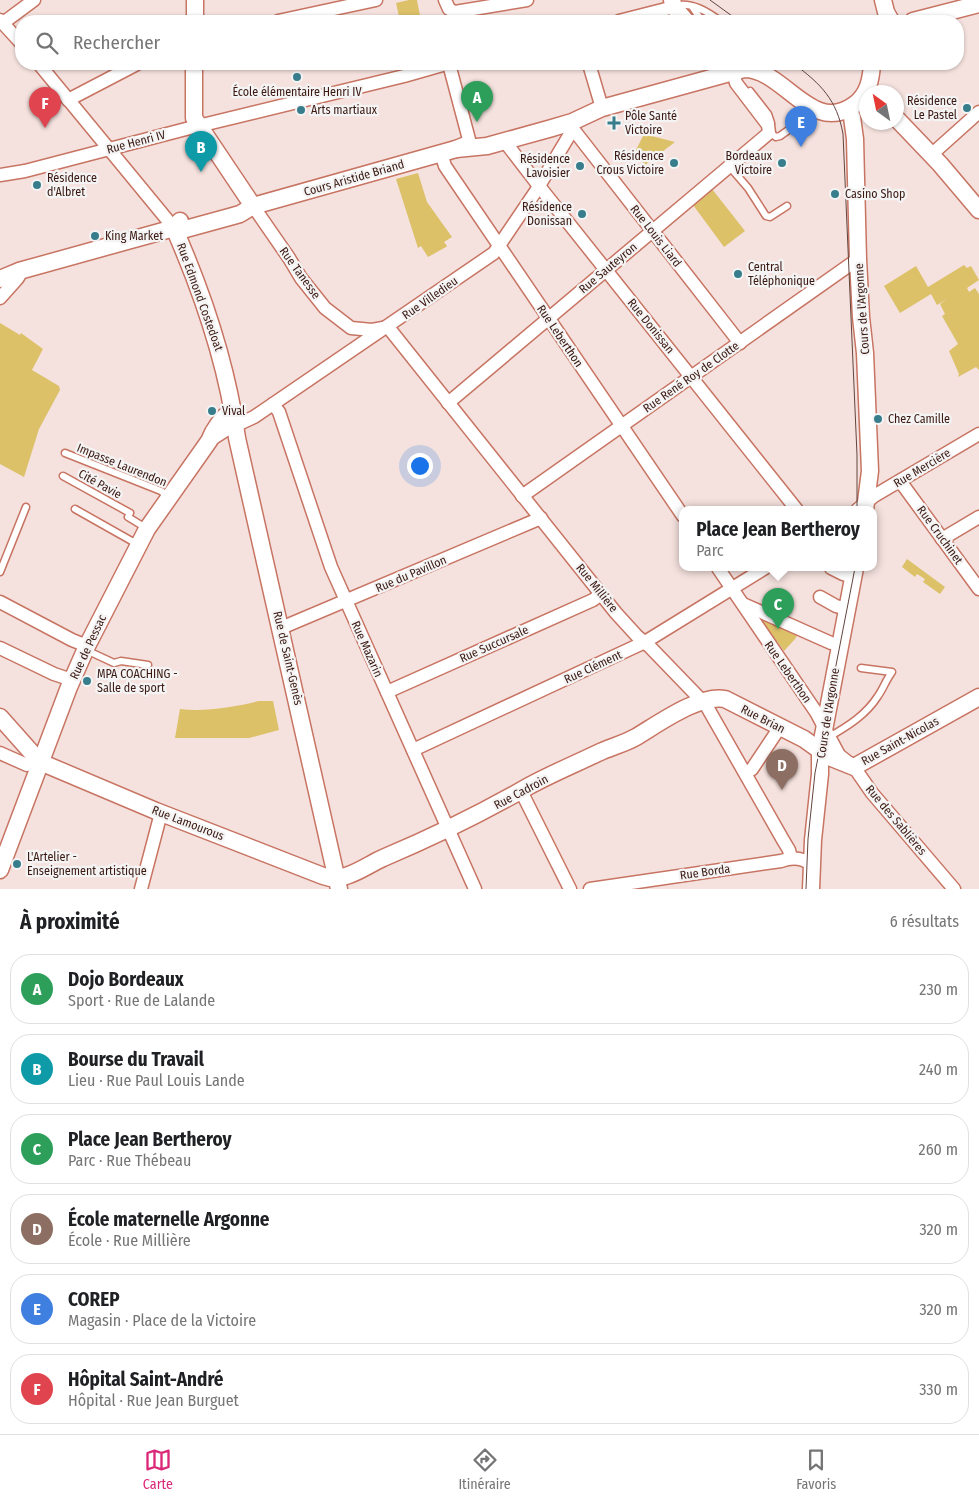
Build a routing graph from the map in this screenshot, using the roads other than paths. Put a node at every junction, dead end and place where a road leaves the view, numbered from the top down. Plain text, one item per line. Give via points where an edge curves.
1 (34, 0) edge
2 (196, 0) edge
3 (376, 0) edge
4 (445, 0) edge
5 (527, 0) edge
6 (883, 0) edge
7 (979, 4) edge
8 (671, 7) edge
9 (689, 14) edge
10 (195, 15) edge
11 (306, 15) edge
12 (641, 15) edge
13 (712, 15) edge
14 (888, 15) edge
15 (936, 15) edge
16 (1, 23) edge
17 (15, 36) edge
18 (44, 70) edge
19 (126, 70) edge
20 (194, 70) edge
21 (426, 70) edge
22 (448, 70) edge
23 (591, 70) edge
24 (764, 70) edge
25 (871, 70) edge
26 (720, 71) edge
27 (869, 85) edge
28 (750, 91) dead end
29 (68, 100) junction
30 (859, 101) edge
31 (602, 108) junction
32 (812, 108) junction
33 (848, 109) junction
34 (979, 112) edge
35 (572, 125) junction
36 (199, 126) junction
37 (904, 126) edge
38 (769, 133) junction
39 (507, 140) junction
40 (460, 148) junction
41 (110, 149) junction
42 (931, 155) junction
43 (729, 166) junction
44 (0, 175) edge
45 (539, 186) junction
46 (252, 206) junction
47 (788, 206) dead end
48 (979, 210) edge
49 (174, 228) junction
50 (652, 232) junction
51 (500, 247) junction
52 (858, 259) junction
53 (606, 270) junction
54 (18, 271) junction
55 (0, 272) edge
56 (0, 279) edge
57 (0, 298) edge
58 (548, 319) junction
59 (388, 327) junction
60 (356, 330) junction
61 (740, 343) junction
62 (352, 350) junction
63 (692, 377) junction
64 (448, 403) junction
65 (273, 404) junction
66 (233, 409) junction
67 (236, 426) junction
68 (622, 426) junction
69 (979, 434) edge
70 (209, 441) junction
71 (65, 454) dead end
72 (63, 476) dead end
73 (900, 480) junction
74 (522, 496) junction
75 (169, 497) junction
76 (794, 506) edge
77 (863, 506) edge
78 (866, 506) edge
79 (26, 507) dead end
80 (75, 509) dead end
81 (679, 510) edge
82 (979, 517) edge
83 (540, 518) junction
84 (147, 529) junction
85 (942, 539) junction
86 (138, 545) junction
87 (720, 571) edge
88 (760, 571) edge
89 (837, 571) edge
90 (0, 572) edge
91 (854, 572) edge
92 (732, 588) junction
93 (979, 589) edge
94 (601, 594) junction
95 (820, 597) dead end
96 (346, 601) junction
97 (0, 602) edge
98 (743, 604) junction
99 (847, 609) junction
100 (281, 628) junction
101 (645, 642) junction
102 (840, 645) junction
103 (0, 648) edge
104 (86, 648) junction
105 (148, 665) dead end
106 (862, 668) dead end
107 (72, 680) junction
108 (387, 692) junction
109 (979, 696) edge
110 (703, 701) junction
111 (0, 717) edge
112 (780, 727) junction
113 (827, 731) junction
114 (413, 750) junction
115 (820, 751) junction
116 (0, 753) edge
117 (40, 762) junction
118 (854, 767) junction
119 (746, 773) junction
120 (521, 791) junction
121 (161, 813) junction
122 (449, 828) junction
123 (4, 847) edge
124 (791, 858) junction
125 (812, 865) junction
126 (0, 870) edge
127 (338, 884) edge
128 (141, 889) edge
129 (476, 889) edge
130 (570, 889) edge
131 (590, 889) edge
132 (811, 889) edge
133 (954, 889) edge

1 - 16 street
2 - 10 street
3 - 11 street
4 - 5 street via 449,9 455,12
6 - 14 street
7 - 15 street
8 - 9 street
8 - 12 street
9 - 13 lane via 706,11
16 - 17 street
18 - 29 street
19 - 29 street
20 - 36 street via 193,110
21 - 36 street, Rue Henri IV
22 - 40 street, Rue Leberthon
23 - 31 street
24 - 32 street
25 - 27 street
26 - 31 street, Cours Aristide Briand
26 - 38 street via 736,83 768,125
28 - 38 lane via 770,118 772,128
29 - 41 street
30 - 33 street
31 - 35 street, Cours Aristide Briand
31 - 40 street, Cours Aristide Briand via 569,113 490,134
32 - 33 street via 832,113
32 - 38 lane via 805,118 784,134 776,137
33 - 52 street, Cours de l'Argonne via 855,139
34 - 42 street
35 - 39 street, Cours Aristide Briand
35 - 45 street, Rue Villedieu
35 - 50 street, Rue Louis Liard
36 - 41 street, Rue Henri IV
36 - 46 street
37 - 42 street
38 - 43 street, Rue Sauteyron
39 - 40 street, Cours Aristide Briand via 487,146
39 - 45 street, Rue Donissan
40 - 46 street, Cours Aristide Briand
40 - 51 street, Rue Leberthon via 445,166
41 - 44 street, Rue Henri IV
41 - 49 street
42 - 48 street
43 - 47 lane via 766,216 770,217
43 - 50 street, Rue Sauteyron
45 - 51 street, Rue Villedieu
45 - 53 street, Rue Donissan
46 - 49 street, Cours Aristide Briand via 233,216 182,230
46 - 60 street, Rue Tanesse via 301,278 326,308
49 - 54 street, Cours Aristide Briand
49 - 66 street, Rue Edmond Costedoat via 214,329
50 - 53 street, Rue Sauteyron
50 - 61 street, Rue Louis Liard
51 - 58 street, Rue Leberthon
51 - 59 street, Rue Villedieu
52 - 61 street, Rue René Roy de Clotte
52 - 77 street, Cours de l'Argonne via 870,471
53 - 58 street, Rue Sauteyron
53 - 63 street, Rue Donissan
54 - 55 street, Cours Aristide Briand
54 - 56 street, Cours Aristide Briand
54 - 57 street via 20,276
58 - 64 street, Rue Sauteyron
58 - 68 street, Rue Leberthon
59 - 60 street
59 - 62 street, Rue Villedieu
59 - 64 street, Rue Millière
60 - 62 street via 358,340
61 - 63 street, Rue René Roy de Clotte
62 - 65 street, Rue Villedieu
63 - 68 street, Rue René Roy de Clotte
63 - 76 street, Rue Donissan
64 - 74 street, Rue Millière
65 - 67 street, Rue Villedieu
65 - 96 street, Rue Mazarin via 279,412 331,567
66 - 67 street, Rue Edmond Costedoat
66 - 70 street, Rue de Pessac
67 - 70 street, Rue de Pessac
67 - 100 street, Rue de Saint-Genès
68 - 74 street, Rue René Roy de Clotte
68 - 81 street, Rue Leberthon
69 - 73 street, Rue Mercière
70 - 75 street, Rue de Pessac
71 - 75 lane, Impasse Laurendon
72 - 84 lane, Cité Pavie via 130,514 128,517
73 - 78 street, Rue Mercière
73 - 85 street, Rue Cruchinet
74 - 83 street, Rue Millière
75 - 84 street, Rue de Pessac
79 - 90 lane
80 - 86 lane
82 - 85 street
83 - 94 street, Rue Millière
83 - 96 street, Rue du Pavillon
84 - 86 street, Rue de Pessac
85 - 93 street, Rue Cruchinet
86 - 104 street, Rue de Pessac
87 - 92 street, Rue Leberthon
88 - 92 street, Rue Clément
89 - 91 street via 843,574
91 - 99 street, Cours de l'Argonne
92 - 98 street, Rue Leberthon
92 - 101 street, Rue Clément
94 - 101 street, Rue Millière
94 - 108 street, Rue Succursale
95 - 99 street
96 - 100 street, Rue du Pavillon
96 - 108 street, Rue Mazarin
97 - 104 street
98 - 102 street
98 - 113 street, Rue Leberthon
99 - 102 street, Cours de l'Argonne
100 - 127 street, Rue de Saint-Genès
101 - 110 street, Rue Millière
101 - 114 street, Rue Clément
102 - 113 street, Cours de l'Argonne via 841,663
103 - 107 street
104 - 105 lane via 114,663
104 - 107 street, Rue de Pessac
106 - 113 lane via 892,672 864,713
107 - 117 street, Rue de Pessac
108 - 114 street, Rue Mazarin
109 - 118 street, Rue Saint-Nicolas
110 - 112 street, Rue Brian via 725,699
110 - 119 street, Rue Millière
110 - 120 street, Rue Cadroin via 622,744
111 - 117 street
112 - 115 street, Rue Brian
112 - 119 street
113 - 115 street, Cours de l'Argonne
113 - 118 street, Rue des Sablières via 839,755
114 - 122 street, Rue Mazarin
115 - 118 street, Rue Saint-Nicolas
115 - 125 street, Cours de l'Argonne
116 - 117 street via 27,765
117 - 121 street, Rue Lamourous
117 - 123 street, Rue de Pessac
118 - 133 street, Rue des Sablières via 872,793
119 - 124 street, Rue Millière
120 - 122 street, Rue Cadroin
120 - 130 street
121 - 127 street, Rue Lamourous
121 - 128 street
122 - 127 street, Rue Cadroin via 345,877
122 - 129 street, Rue Mazarin
123 - 126 street, Rue de Pessac
124 - 125 street via 802,859
124 - 131 street, Rue Borda
125 - 132 street, Cours de l'Argonne

